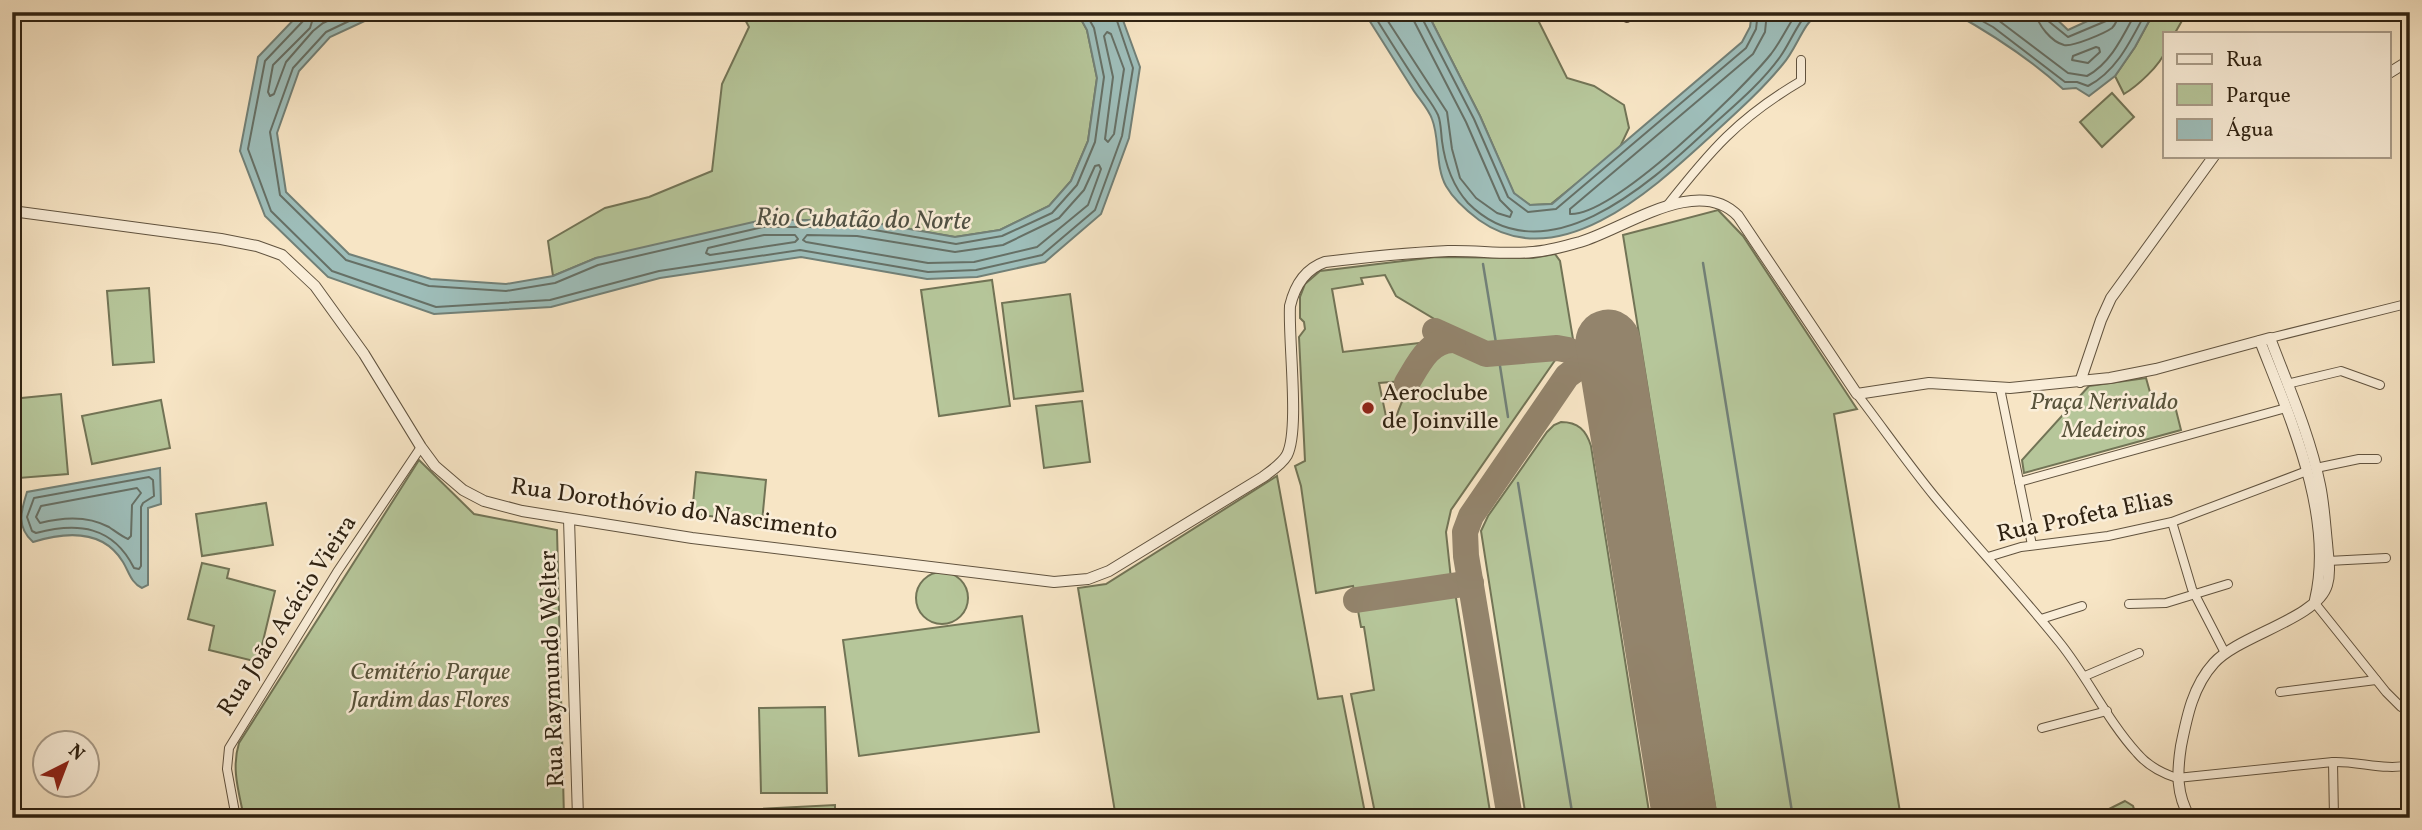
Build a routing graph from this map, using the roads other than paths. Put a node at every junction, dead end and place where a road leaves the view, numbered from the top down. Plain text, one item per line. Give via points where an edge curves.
1 (1801, 60) dead end
2 (2410, 60) edge
3 (2390, 72) edge
4 (2213, 158) edge
5 (1666, 207) junction
6 (12, 211) edge
7 (2410, 235) edge
8 (2408, 304) edge
9 (2265, 340) junction
10 (2080, 382) junction
11 (2287, 384) junction
12 (2380, 385) dead end
13 (2000, 388) junction
14 (1857, 394) junction
15 (2286, 408) junction
16 (421, 447) junction
17 (2377, 459) dead end
18 (2311, 469) junction
19 (2019, 482) junction
20 (569, 519) junction
21 (2172, 522) junction
22 (2032, 545) junction
23 (1988, 557) junction
24 (2386, 558) dead end
25 (2328, 561) junction
26 (2228, 584) dead end
27 (2194, 594) junction
28 (2314, 602) junction
29 (2130, 604) dead end
30 (2082, 606) dead end
31 (2041, 619) junction
32 (2139, 653) dead end
33 (2225, 653) junction
34 (2085, 676) junction
35 (2376, 680) junction
36 (2280, 692) dead end
37 (2410, 709) edge
38 (2107, 711) junction
39 (2042, 728) dead end
40 (2333, 762) junction
41 (2410, 765) edge
42 (2177, 778) junction
43 (236, 818) edge
44 (578, 818) edge
45 (2190, 818) edge
46 (2333, 818) edge

1 - 5 street via 1801,81 1727,134
2 - 3 street
4 - 10 street via 2111,298
5 - 14 street via 1710,200 1731,208
5 - 20 street, Rua Dorothóvio do Nascimento via 1589,239 1541,251 1435,252 1325,262 1310,268 1290,306 1293,430 1289,451 1272,471 1208,511 1109,571 1075,582 731,543
6 - 16 street, Rua Dorothóvio do Nascimento via 221,239 282,255 315,286 364,354
7 - 8 street via 2404,236
8 - 9 street
9 - 10 street via 2138,373
9 - 11 street
9 - 15 street
10 - 13 street
11 - 12 street via 2341,371
11 - 18 street
13 - 14 street via 1929,383
13 - 19 street
14 - 23 street via 1933,495
15 - 18 street
15 - 19 street
16 - 20 street, Rua Dorothóvio do Nascimento via 444,475 472,496
16 - 43 street, Rua João Acácio Vieira via 232,741 227,769
17 - 18 street, Rua Profeta Elias
18 - 21 street, Rua Profeta Elias
18 - 25 street via 2323,500
18 - 28 street via 2319,558
19 - 22 street
20 - 44 street, Rua Raymundo Welter
21 - 22 street, Rua Profeta Elias
21 - 27 street
22 - 23 street, Rua Profeta Elias
23 - 31 street
24 - 25 street
25 - 28 street via 2326,590
26 - 27 street
27 - 29 street via 2166,603
27 - 33 street
28 - 33 street
28 - 35 street
30 - 31 street
31 - 34 street
32 - 34 street
33 - 42 street via 2195,693
34 - 38 street
35 - 36 street
35 - 37 street via 2401,707
38 - 39 street
38 - 42 street via 2137,753 2160,773
40 - 41 street
40 - 42 street
40 - 46 street
42 - 45 street

